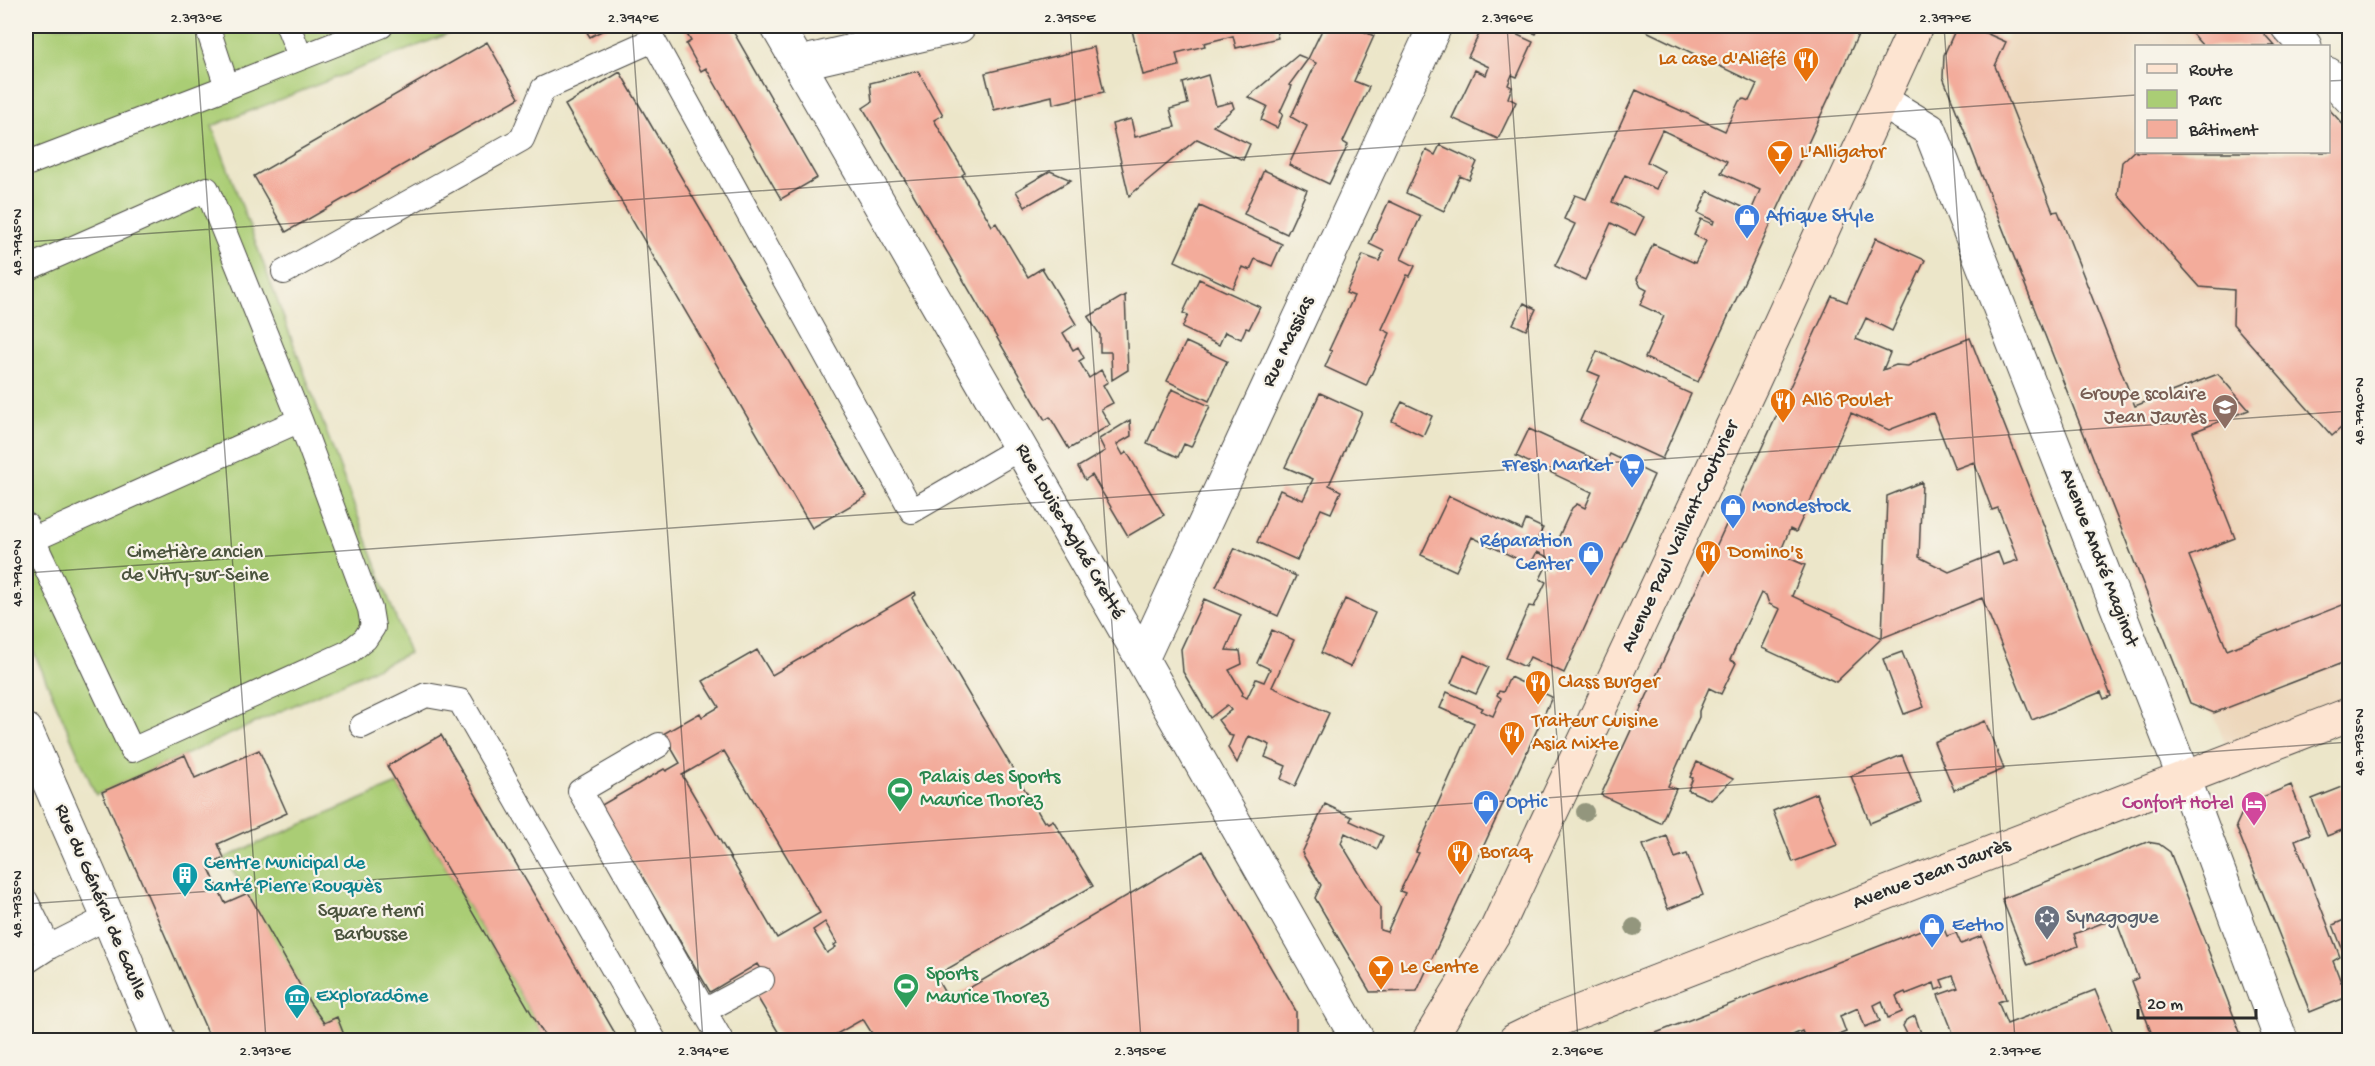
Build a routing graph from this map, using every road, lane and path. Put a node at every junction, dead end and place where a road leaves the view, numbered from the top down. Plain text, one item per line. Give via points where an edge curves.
1 (207, 26) edge
2 (288, 26) edge
3 (381, 26) edge
4 (777, 26) edge
5 (959, 26) edge
6 (1435, 26) edge
7 (1916, 26) edge
8 (2287, 26) edge
9 (2304, 45) edge
10 (300, 56) junction
11 (800, 63) junction
12 (2330, 76) edge
13 (227, 87) junction
14 (2349, 98) edge
15 (1882, 101) junction
16 (26, 164) edge
17 (26, 269) edge
18 (284, 272) dead end
19 (300, 420) junction
20 (1020, 448) junction
21 (29, 532) edge
22 (1142, 659) junction
23 (2349, 714) edge
24 (362, 726) dead end
25 (26, 730) edge
26 (659, 745) dead end
27 (2184, 778) junction
28 (26, 901) edge
29 (108, 917) junction
30 (49, 947) junction
31 (26, 962) edge
32 (762, 980) dead end
33 (704, 1011) junction
34 (1556, 1031) edge
35 (159, 1041) edge
36 (654, 1041) edge
37 (721, 1041) edge
38 (1358, 1041) edge
39 (1429, 1041) edge
40 (1515, 1041) edge
41 (2281, 1041) edge

1 - 13 lane
2 - 10 lane
3 - 10 lane
4 - 11 street, Rue Louise-Aglaé Cretté
5 - 11 street
6 - 22 street, Rue Massias
7 - 15 main road, Avenue Paul Vaillant-Couturier
8 - 9 street
10 - 13 lane
11 - 20 street, Rue Louise-Aglaé Cretté
12 - 14 street
13 - 16 lane
15 - 27 street, Avenue André Maginot via 1930,130
15 - 39 main road, Avenue Paul Vaillant-Couturier via 1497,928
17 - 19 lane via 207,189
18 - 20 lane via 522,139 543,89 652,40 912,511
19 - 21 lane
19 - 21 lane via 370,609 373,627 349,652 132,750
20 - 22 street, Rue Louise-Aglaé Cretté
22 - 38 street, Rue Louise-Aglaé Cretté
23 - 27 main road, Avenue Jean Jaurès
24 - 36 lane via 426,695 460,701
25 - 29 street, Rue du Général de Gaulle
26 - 33 lane via 580,791
27 - 34 main road, Avenue Jean Jaurès
27 - 41 street, Avenue André Maginot
28 - 30 lane
29 - 30 lane
29 - 35 street, Rue du Général de Gaulle
30 - 31 lane
32 - 33 lane
33 - 37 lane
34 - 40 main road, Avenue Jean Jaurès

